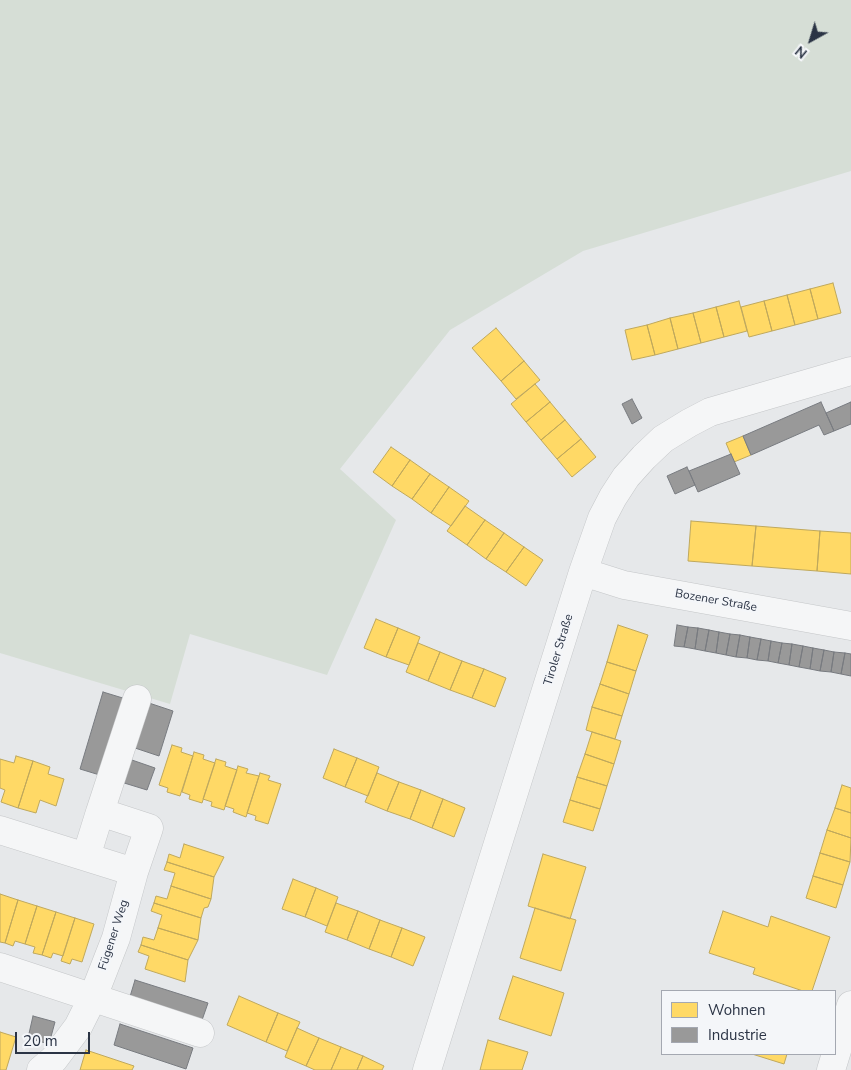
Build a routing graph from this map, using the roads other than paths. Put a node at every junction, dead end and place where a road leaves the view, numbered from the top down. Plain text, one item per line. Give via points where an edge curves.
1 (851, 371) edge
2 (583, 572) junction
3 (851, 626) edge
4 (137, 699) dead end
5 (100, 812) junction
6 (0, 830) edge
7 (86, 857) junction
8 (134, 872) junction
9 (0, 967) edge
10 (93, 997) junction
11 (851, 1006) edge
12 (200, 1033) dead end
13 (836, 1054) edge
14 (836, 1055) edge
15 (41, 1070) edge
16 (427, 1070) edge
17 (831, 1070) edge

1 - 2 street, Tiroler Straße via 710,412 663,439 626,476 613,497
2 - 3 street, Bozener Straße via 624,585
2 - 16 street, Tiroler Straße
4 - 5 street
5 - 7 street
5 - 8 street, Fügener Weg via 149,828
6 - 7 street
7 - 8 street
8 - 10 street, Fügener Weg via 116,938
9 - 10 street
10 - 12 street
10 - 15 street, Fügener Weg via 78,1027 54,1059
11 - 13 street
14 - 17 street

